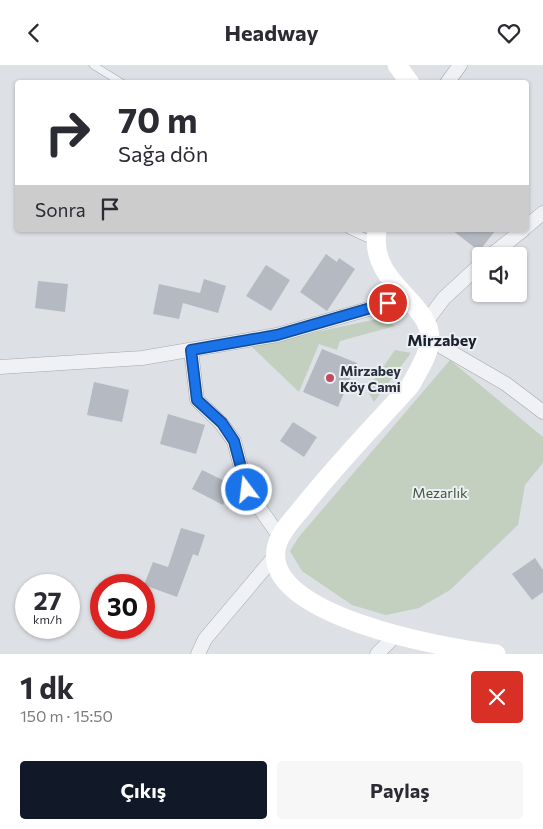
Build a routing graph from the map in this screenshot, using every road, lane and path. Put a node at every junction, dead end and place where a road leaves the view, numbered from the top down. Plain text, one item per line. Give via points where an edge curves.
1 (93, 65) edge
2 (397, 65) edge
3 (460, 65) edge
4 (117, 80) edge
5 (408, 80) edge
6 (449, 80) edge
7 (543, 213) edge
8 (529, 225) edge
9 (357, 232) edge
10 (520, 232) edge
11 (376, 236) edge
12 (501, 247) edge
13 (472, 272) edge
14 (407, 298) junction
15 (428, 331) junction
16 (191, 350) junction
17 (0, 367) edge
18 (543, 412) edge
19 (280, 537) junction
20 (275, 556) junction
21 (397, 634) junction
22 (198, 654) edge
23 (377, 654) edge
24 (496, 654) edge

1 - 4 lane
2 - 5 street
3 - 6 street
7 - 8 street
9 - 11 lane
10 - 12 street
11 - 14 street via 376,255
13 - 15 street via 444,298
14 - 15 street
14 - 16 street via 277,335
15 - 18 street
15 - 19 street via 420,368 410,386 316,489
16 - 17 street via 142,358
16 - 19 street via 197,400 222,423 234,441 247,490
19 - 20 street
20 - 21 street via 278,570 287,584 308,602 345,618
20 - 22 street via 205,639
21 - 23 street
21 - 24 street via 431,644

